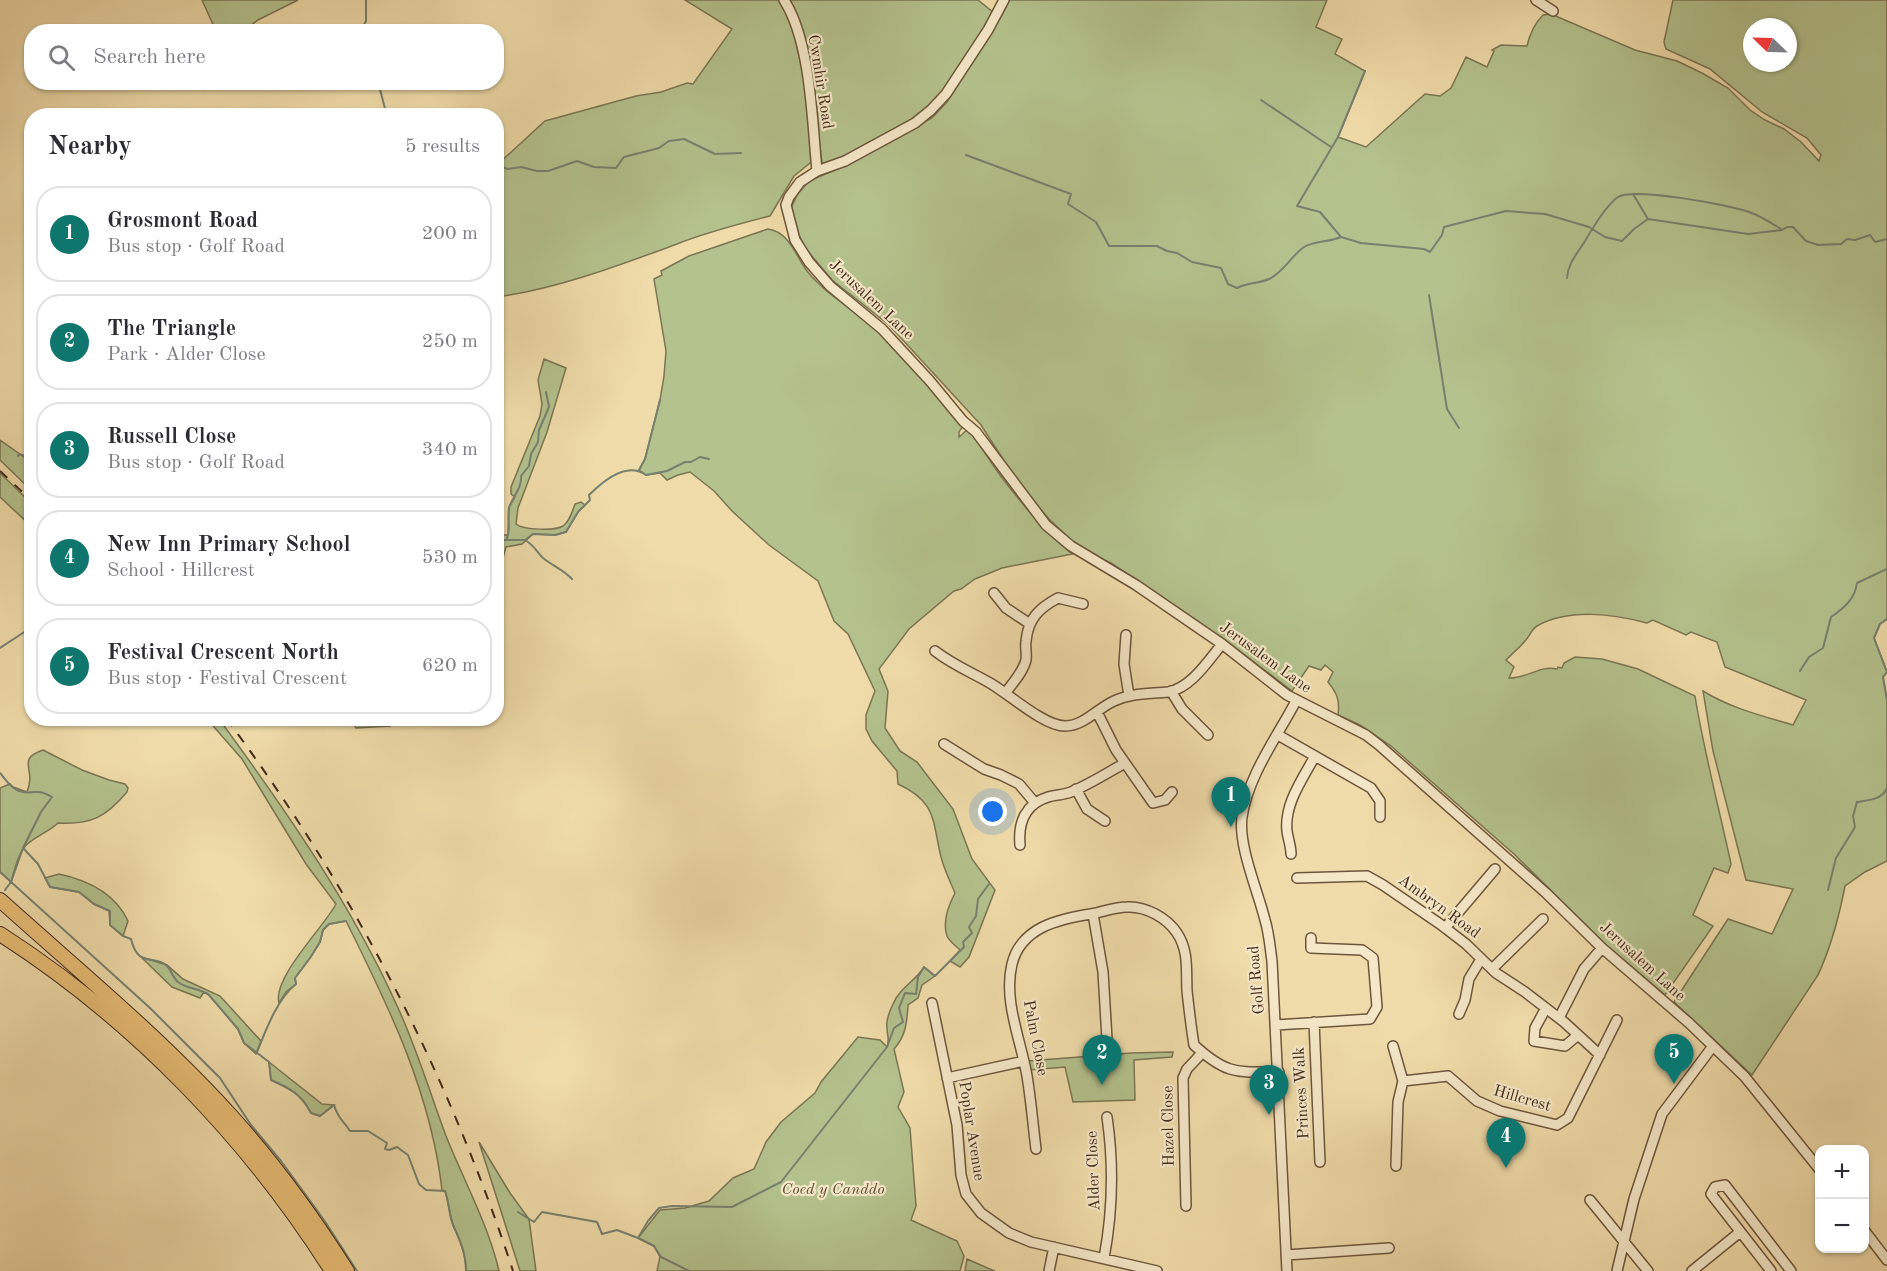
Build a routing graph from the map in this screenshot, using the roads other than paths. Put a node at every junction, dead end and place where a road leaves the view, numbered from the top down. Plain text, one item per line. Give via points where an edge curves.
1 (784, 0) edge
2 (1004, 0) edge
3 (1536, 0) edge
4 (1553, 11) dead end
5 (818, 171) junction
6 (994, 593) dead end
7 (1083, 604) dead end
8 (1030, 624) junction
9 (1126, 635) dead end
10 (1222, 644) junction
11 (935, 651) dead end
12 (1170, 691) junction
13 (1006, 692) junction
14 (1129, 696) junction
15 (1296, 701) junction
16 (1097, 712) junction
17 (1208, 735) dead end
18 (1278, 735) junction
19 (944, 744) dead end
20 (1315, 756) junction
21 (1125, 763) junction
22 (1076, 789) junction
23 (1172, 792) dead end
24 (1035, 803) junction
25 (1380, 817) dead end
26 (1105, 821) dead end
27 (1020, 845) dead end
28 (1291, 855) dead end
29 (1496, 870) dead end
30 (1297, 878) dead end
31 (0, 900) edge
32 (1093, 914) junction
33 (1544, 919) dead end
34 (1445, 928) junction
35 (0, 933) edge
36 (1311, 938) dead end
37 (1602, 948) junction
38 (1481, 959) junction
39 (1492, 969) junction
40 (932, 1003) dead end
41 (1546, 1008) junction
42 (1459, 1014) dead end
43 (1559, 1018) junction
44 (1617, 1020) dead end
45 (1314, 1022) junction
46 (1276, 1025) junction
47 (1578, 1035) junction
48 (1107, 1039) dead end
49 (1393, 1046) dead end
50 (1713, 1046) junction
51 (1202, 1053) junction
52 (1600, 1055) junction
53 (1024, 1060) junction
54 (1279, 1072) junction
55 (947, 1078) junction
56 (1403, 1081) junction
57 (1107, 1118) dead end
58 (1036, 1149) dead end
59 (1320, 1162) dead end
60 (1815, 1164) edge
61 (1396, 1166) dead end
62 (1590, 1200) dead end
63 (1186, 1206) dead end
64 (1740, 1232) junction
65 (1869, 1237) edge
66 (1624, 1242) junction
67 (1054, 1247) junction
68 (1389, 1248) dead end
69 (1286, 1256) junction
70 (1104, 1258) junction
71 (1887, 1260) edge
72 (1150, 1270) edge
73 (332, 1271) edge
74 (347, 1271) edge
75 (1049, 1271) edge
76 (1287, 1271) edge
77 (1617, 1271) edge
78 (1648, 1271) edge
79 (1692, 1271) edge
80 (1771, 1271) edge
81 (1791, 1271) edge

1 - 5 street, Cwmhir Road via 794,20 806,69
2 - 5 street, Jerusalem Lane via 946,94 931,110 915,123 845,161
3 - 4 street
5 - 10 street, Jerusalem Lane via 800,182 786,205 795,240 830,286 882,329 930,381 975,432 1046,525 1071,546
6 - 8 street via 1006,608
7 - 8 street via 1058,598 1043,606
8 - 13 street via 1026,661
9 - 14 street via 1124,664
10 - 12 street via 1197,674
10 - 15 street, Jerusalem Lane
11 - 13 street via 949,663
12 - 14 street
12 - 17 street
13 - 16 street via 1026,708 1065,726
14 - 16 street
15 - 18 street, Golf Road
15 - 37 street, Jerusalem Lane via 1379,745
16 - 21 street
18 - 20 street
18 - 46 street, Golf Road via 1263,759 1242,818 1244,843 1268,931
19 - 24 street via 984,769 1019,784
20 - 25 street via 1371,788 1380,801
20 - 28 street via 1295,791 1288,813
21 - 22 street
21 - 23 street via 1153,803 1165,800
22 - 24 street
22 - 26 street via 1087,809
24 - 27 street via 1026,810
29 - 34 street
30 - 34 street, Ambryn Road via 1367,876
31 - 74 highway via 146,1030 227,1112 309,1214
32 - 48 street via 1103,972
32 - 51 street, Palm Close via 1127,907 1145,909 1177,933 1186,952 1194,1045
32 - 53 street, Palm Close via 1048,923 1032,933 1012,963 1013,1014
33 - 39 street
34 - 38 street, Ambryn Road
35 - 73 highway via 106,1012 187,1087 271,1184
36 - 45 street via 1311,948 1362,950 1373,958 1377,1007 1370,1018
37 - 43 street via 1584,969
37 - 50 street, Jerusalem Lane
38 - 39 street, Ambryn Road
38 - 42 street via 1469,979
39 - 41 street, Ambryn Road
40 - 55 street, Poplar Avenue
41 - 43 street, Ambryn Road
41 - 47 street via 1535,1028 1534,1041 1565,1046
43 - 47 street, Ambryn Road
44 - 52 street, Hillcrest
45 - 46 street
45 - 59 street, Princes Walk
46 - 54 street, Golf Road
47 - 52 street, Ambryn Road
49 - 56 street
50 - 60 street, Jerusalem Lane via 1745,1077
50 - 66 street via 1662,1113
51 - 54 street via 1223,1068
51 - 63 street, Hazel Close via 1183,1078
52 - 56 street, Hillcrest via 1568,1118 1557,1125 1476,1101 1448,1076
53 - 55 street
53 - 58 street, Palm Close
54 - 69 street, Golf Road
55 - 67 street, Poplar Avenue via 966,1194 981,1213 1009,1233
56 - 61 street via 1398,1102
57 - 70 street, Alder Close via 1113,1185
62 - 66 street
64 - 79 street
64 - 80 street
64 - 81 street via 1712,1194 1714,1187 1725,1185
65 - 71 street
66 - 77 street
66 - 78 street
67 - 70 street, Poplar Avenue
67 - 75 street
68 - 69 street
69 - 76 street, Golf Road
70 - 72 street, Poplar Avenue

